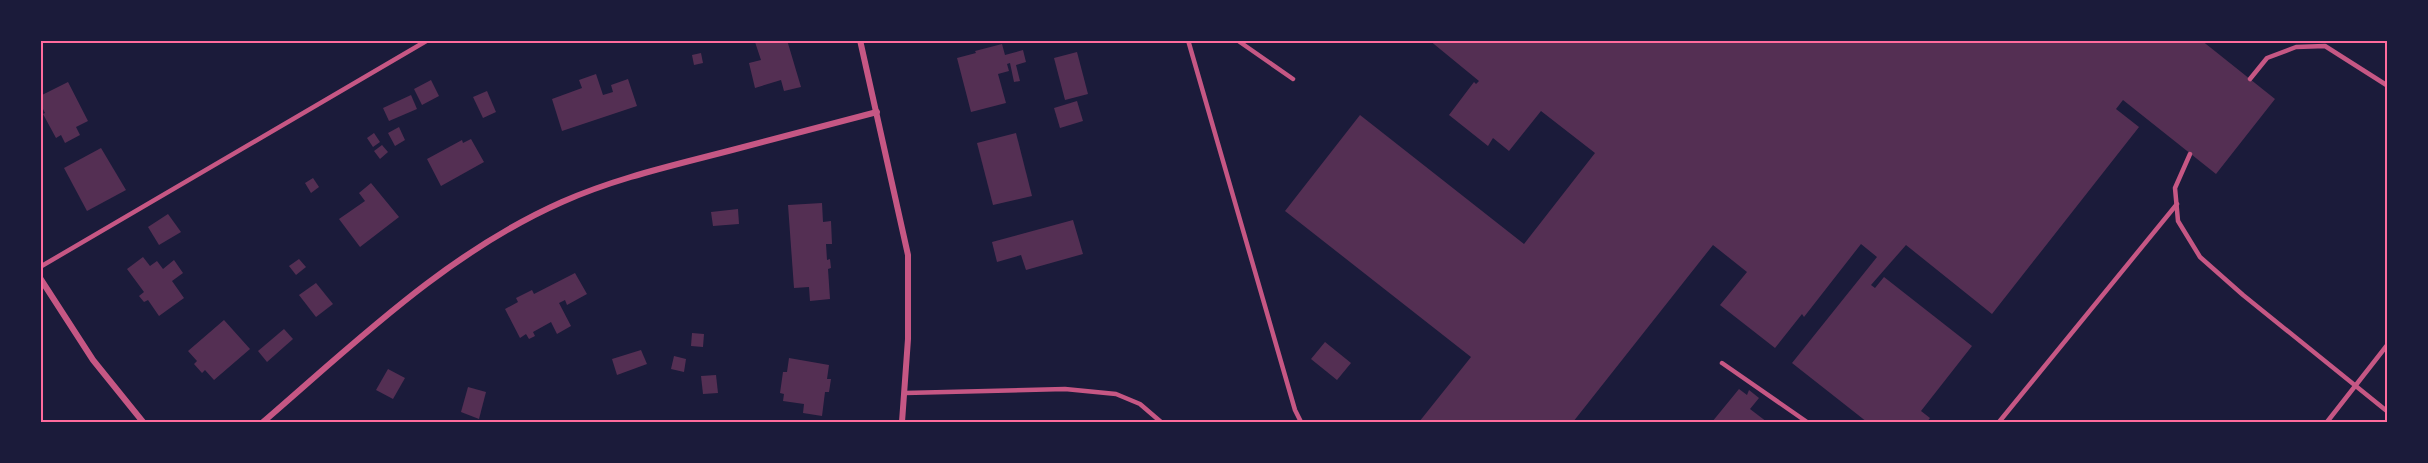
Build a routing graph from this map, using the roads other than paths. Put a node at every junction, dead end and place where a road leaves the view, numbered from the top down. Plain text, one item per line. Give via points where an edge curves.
1 (428, 40) edge
2 (860, 40) edge
3 (1188, 40) edge
4 (1238, 40) edge
5 (1293, 79) dead end
6 (2250, 79) dead end
7 (2388, 86) edge
8 (877, 112) junction
9 (2190, 154) dead end
10 (2177, 204) junction
11 (40, 267) edge
12 (40, 278) edge
13 (2388, 344) edge
14 (1722, 363) dead end
15 (2355, 386) junction
16 (905, 393) junction
17 (2388, 412) edge
18 (143, 423) edge
19 (263, 423) edge
20 (902, 423) edge
21 (1161, 423) edge
22 (1301, 423) edge
23 (1806, 423) edge
24 (1999, 423) edge
25 (2327, 423) edge

1 - 11 lane
2 - 8 street
3 - 22 lane
4 - 5 lane
6 - 7 lane via 2267,58 2296,47 2325,46
8 - 16 street via 908,255
8 - 19 street via 630,177 563,201 453,263 402,301
9 - 10 lane via 2175,188
10 - 15 lane via 2178,221 2200,257
10 - 24 lane
12 - 18 street via 93,360
13 - 15 lane
14 - 23 lane
15 - 17 lane
15 - 25 lane
16 - 20 street
16 - 21 lane via 1065,389 1116,394 1140,404

